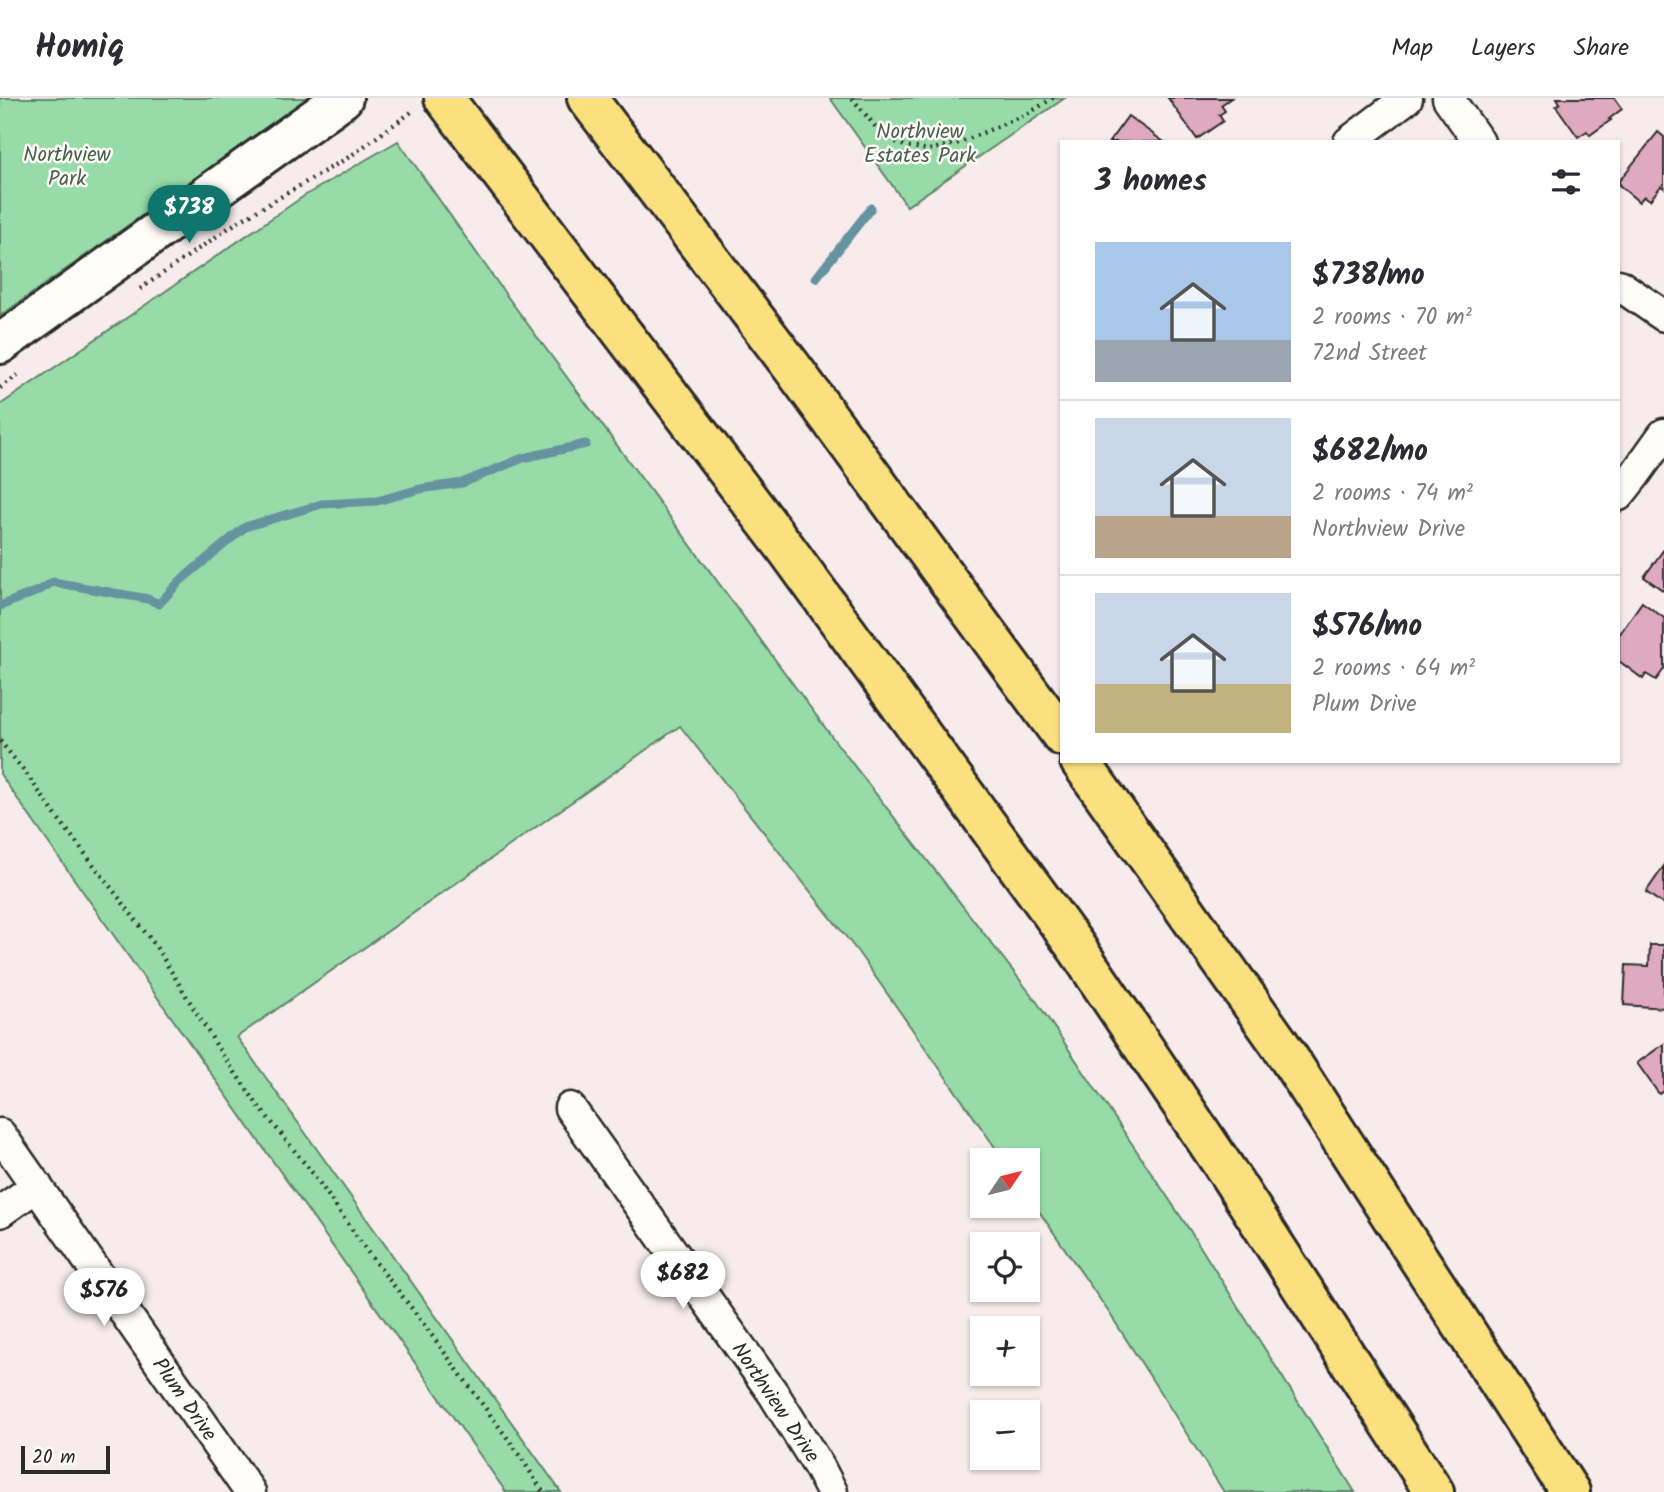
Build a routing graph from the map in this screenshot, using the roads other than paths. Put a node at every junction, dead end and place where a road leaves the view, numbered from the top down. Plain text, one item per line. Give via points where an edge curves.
1 (343, 98) edge
2 (587, 98) edge
3 (1407, 98) edge
4 (1448, 98) edge
5 (433, 102) edge
6 (1352, 140) edge
7 (1478, 140) edge
8 (1620, 286) edge
9 (1664, 316) edge
10 (12, 358) edge
11 (1664, 434) edge
12 (1620, 494) edge
13 (1060, 733) edge
14 (1081, 763) edge
15 (570, 1108) dead end
16 (0, 1134) edge
17 (37, 1186) junction
18 (0, 1212) edge
19 (250, 1492) edge
20 (832, 1492) edge
21 (1434, 1492) edge
22 (1570, 1492) edge

1 - 10 street
2 - 13 highway via 792,367
3 - 6 street
4 - 7 street
5 - 21 highway via 483,149 785,547 1076,947
8 - 9 street
11 - 12 street
14 - 22 highway via 1279,1043
15 - 20 street, Northview Drive via 773,1393
16 - 17 street, Plum Drive
17 - 18 street
17 - 19 street, Plum Drive

